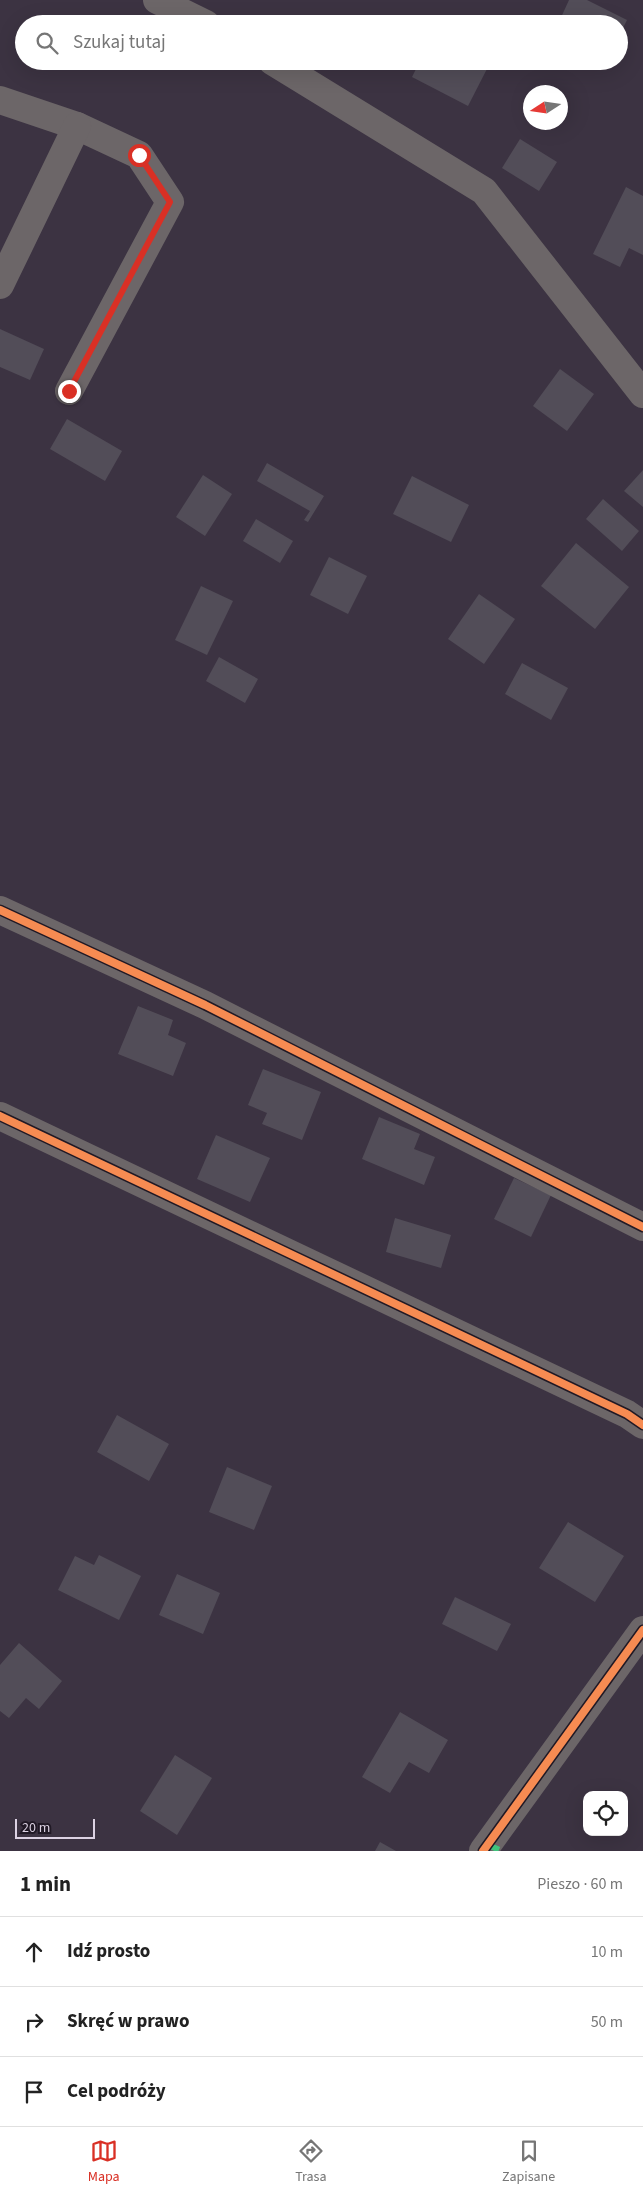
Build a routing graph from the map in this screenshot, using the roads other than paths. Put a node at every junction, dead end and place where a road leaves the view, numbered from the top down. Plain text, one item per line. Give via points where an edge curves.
1 (157, 0) edge
2 (188, 15) edge
3 (287, 70) edge
4 (0, 100) edge
5 (77, 126) junction
6 (0, 285) edge
7 (69, 391) dead end
8 (643, 394) edge
9 (0, 910) edge
10 (0, 1116) edge
11 (643, 1227) edge
12 (643, 1425) edge
13 (643, 1630) edge
14 (483, 1851) edge

1 - 2 street
3 - 8 street via 484,191
4 - 5 street
5 - 6 street
5 - 7 street via 139,155 170,202
9 - 11 street via 205,1004
10 - 12 street via 609,1405
13 - 14 street

